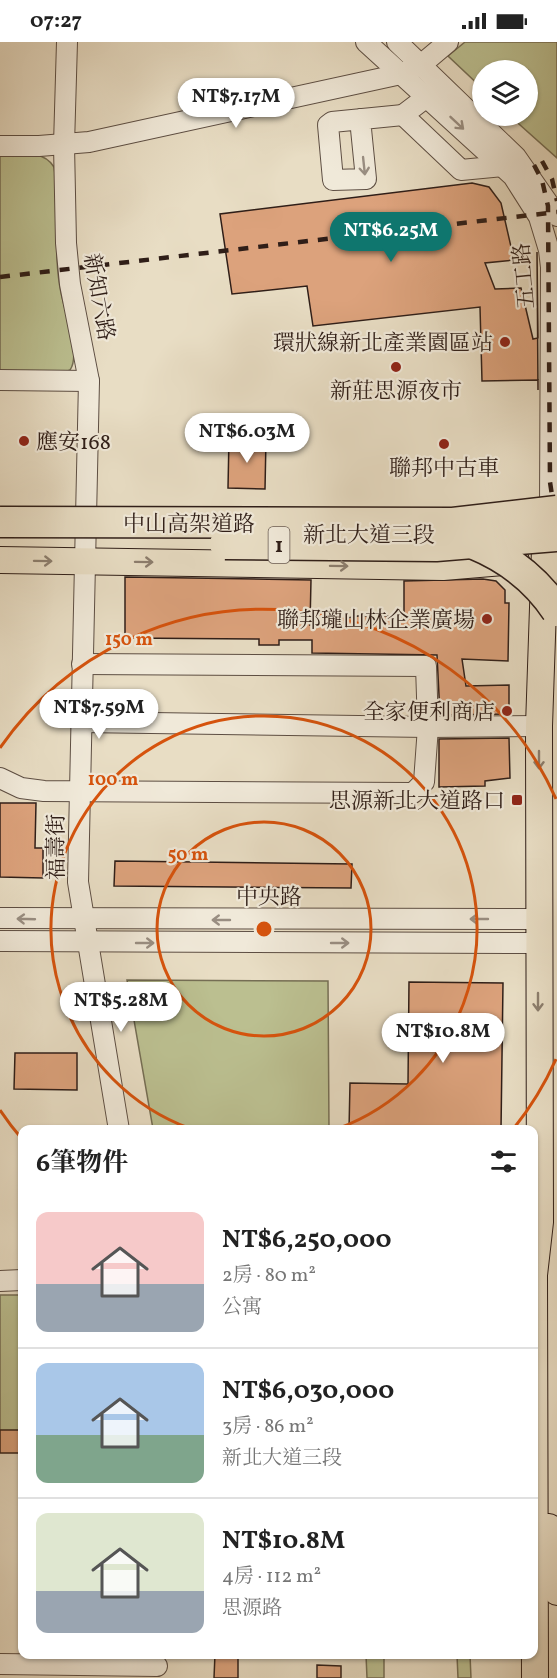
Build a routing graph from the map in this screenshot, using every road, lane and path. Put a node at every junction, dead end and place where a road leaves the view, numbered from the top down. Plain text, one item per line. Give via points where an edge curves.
1 (67, 42) edge
2 (366, 42) edge
3 (397, 42) edge
4 (448, 42) edge
5 (422, 64) junction
6 (401, 74) junction
7 (428, 96) junction
8 (403, 115) junction
9 (360, 119) dead end
10 (64, 145) junction
11 (0, 146) edge
12 (503, 166) junction
13 (557, 216) edge
14 (0, 380) edge
15 (89, 381) junction
16 (0, 511) edge
17 (0, 522) edge
18 (87, 523) junction
19 (295, 524) junction
20 (553, 528) edge
21 (0, 533) edge
22 (0, 542) edge
23 (0, 560) edge
24 (85, 561) junction
25 (557, 611) edge
26 (82, 664) junction
27 (81, 722) junction
28 (539, 726) junction
29 (428, 727) junction
30 (0, 778) edge
31 (79, 790) junction
32 (0, 918) edge
33 (82, 920) junction
34 (538, 931) junction
35 (0, 941) edge
36 (87, 943) junction
37 (118, 1125) edge
38 (540, 1222) junction
39 (538, 1240) edge
40 (18, 1280) edge
41 (0, 1281) edge
42 (557, 1592) edge
43 (535, 1659) edge
44 (0, 1664) edge
45 (158, 1666) edge
46 (535, 1678) edge

1 - 10 street, 新知六路
2 - 6 street, 五工路
3 - 5 street
4 - 5 street
5 - 6 street
5 - 13 street via 516,157
6 - 7 street, 五工路
6 - 10 street
7 - 8 street
7 -> 12 street, 五工路
8 - 9 street
8 - 12 street via 461,170
10 - 11 street
10 - 15 street, 新知六路 via 70,284
12 - 20 street, 五工路 via 527,195 549,250
14 - 15 street
15 - 18 street, 新知六路
16 - 18 main road, 新北大道三段 / 1
17 - 19 highway, 中山高架道路 / 1, bridge
18 - 20 main road, 新北大道三段 / 1 via 482,516
18 - 21 main road, 新北大道三段 / 1
18 - 24 street, 新知六路
19 - 20 highway, 中山高架道路 / 1, bridge via 453,523
19 - 25 highway, bridge via 445,536 470,543 520,569
20 - 22 highway, 中山高架道路 / 1, bridge via 491,544 436,546
24 -> 20 main road, 新北大道三段 / 1 via 443,567 492,564
20 - 28 main road
23 -> 24 main road, 新北大道三段 / 1
24 - 26 street, 福壽街
26 - 27 street, 福壽街
26 - 29 street via 426,666
27 - 29 street
27 - 31 street, 福壽街
28 - 29 street
28 -> 34 main road
29 - 31 street via 424,782 413,793
30 - 31 street via 21,788
31 - 33 street, 福壽街 via 78,882
33 -> 32 street, 中央路
34 -> 33 street, 中央路
33 - 36 street, 福壽街
36 -> 34 street, 中央路
34 -> 38 main road
35 - 36 street, 中央路
36 - 37 street, 福壽街
38 - 39 main road
38 - 42 main road via 548,1281 549,1537
40 - 41 street
43 - 46 main road
44 - 45 street

